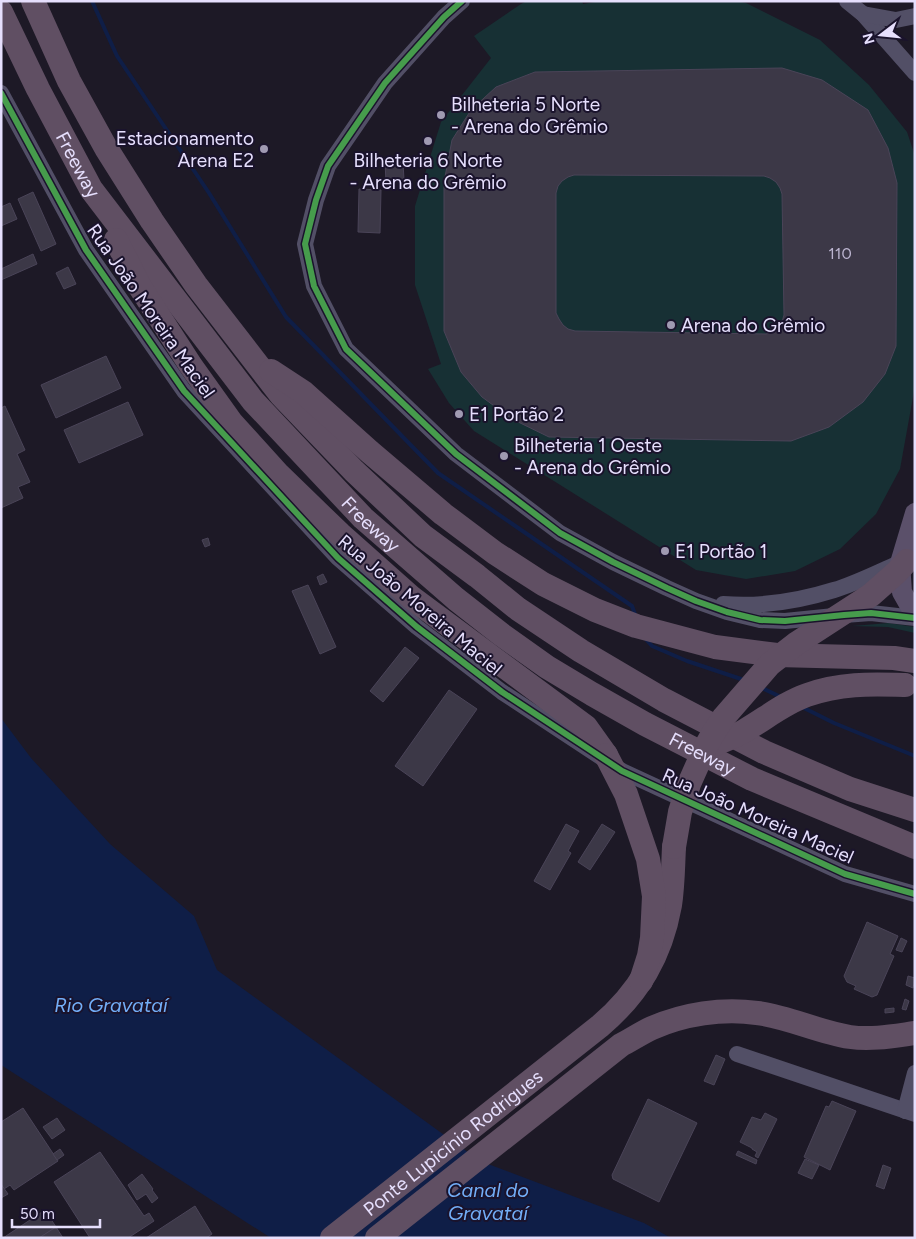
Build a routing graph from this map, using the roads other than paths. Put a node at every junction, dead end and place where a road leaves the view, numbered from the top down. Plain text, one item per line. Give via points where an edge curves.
1 (34, 1) edge
2 (462, 1) edge
3 (847, 1) edge
4 (1, 12) edge
5 (863, 14) junction
6 (915, 16) edge
7 (915, 73) edge
8 (1, 93) edge
9 (91, 189) junction
10 (253, 359) junction
11 (914, 516) edge
12 (910, 558) edge
13 (696, 601) junction
14 (915, 617) edge
15 (915, 661) edge
16 (915, 688) edge
17 (706, 748) junction
18 (915, 810) edge
19 (915, 847) edge
20 (915, 894) edge
21 (641, 981) junction
22 (915, 1033) edge
23 (737, 1054) dead end
24 (915, 1073) edge
25 (910, 1112) edge
26 (332, 1238) edge
27 (377, 1238) edge

1 - 10 highway, Freeway via 69,81 106,148 152,221
2 - 13 street via 385,84 328,166 305,244 314,286 346,349 456,454 560,533
3 - 5 street
4 - 9 highway, Freeway
5 - 6 street via 896,20
5 - 7 street
8 - 20 street, Rua João Moreira Maciel via 86,250 184,390 338,558 417,627 502,692 622,771 845,874
9 - 19 highway, Freeway via 253,401 363,518 456,599 547,667 645,724 752,779
9 - 21 highway, bridge via 140,287 191,366 231,422 279,475 412,598 586,727 606,755 626,794 648,859 654,896 652,938
10 - 15 highway via 303,392 370,452 495,554 543,584 595,610 636,626 715,647 777,655
10 - 18 highway, Freeway via 281,395 423,536 557,636 664,700 764,752 850,789
11 - 12 main road
12 - 13 street via 834,590 801,598 747,605
12 - 14 main road via 902,592
12 - 17 highway, bridge via 870,595 770,664 724,717
13 - 14 street via 760,620 785,621 871,613
16 - 17 highway, bridge via 865,684 805,695 744,731
17 - 21 highway, bridge via 680,812 670,904 661,939
21 - 26 highway, Ponte Lupicínio Rodrigues via 616,1013
22 - 27 highway, Ponte Lupicínio Rodrigues via 879,1039 850,1037 758,1013 736,1011 693,1015 650,1029 622,1045
23 - 25 street
24 - 25 street

